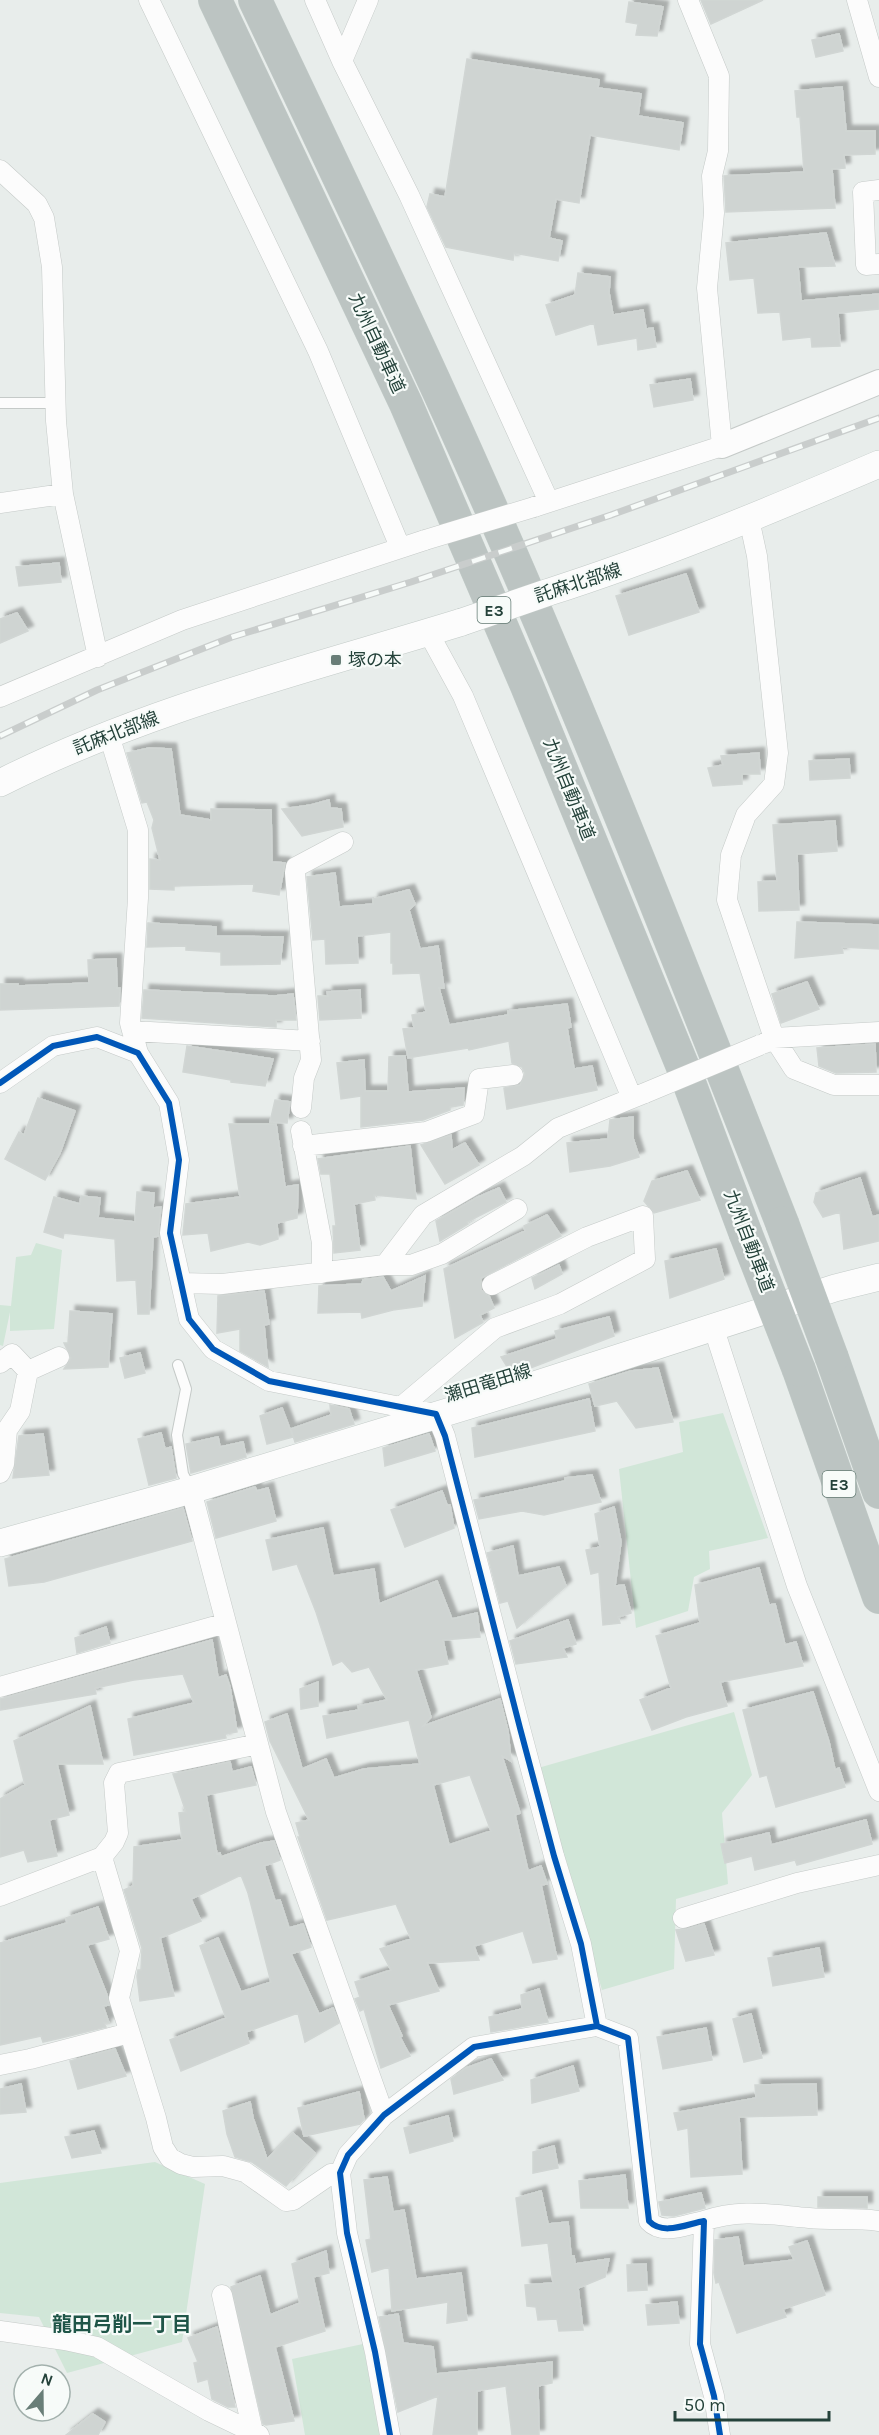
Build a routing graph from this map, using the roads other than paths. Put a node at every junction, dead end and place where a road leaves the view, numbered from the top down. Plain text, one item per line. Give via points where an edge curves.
1 (149, 0) edge
2 (215, 0) edge
3 (255, 0) edge
4 (315, 0) edge
5 (368, 0) edge
6 (688, 0) edge
7 (857, 0) edge
8 (342, 61) junction
9 (879, 77) edge
10 (0, 170) edge
11 (879, 190) edge
12 (879, 264) edge
13 (879, 382) edge
14 (56, 403) junction
15 (0, 404) edge
16 (722, 446) junction
17 (879, 464) edge
18 (63, 494) junction
19 (0, 503) edge
20 (541, 504) junction
21 (749, 519) junction
22 (400, 547) junction
23 (428, 632) junction
24 (98, 657) junction
25 (0, 697) edge
26 (109, 735) junction
27 (0, 783) edge
28 (343, 842) dead end
29 (132, 1031) junction
30 (879, 1032) edge
31 (310, 1041) junction
32 (767, 1042) junction
33 (138, 1053) junction
34 (513, 1075) dead end
35 (0, 1083) edge
36 (879, 1085) edge
37 (639, 1096) junction
38 (301, 1108) dead end
39 (517, 1209) dead end
40 (385, 1265) junction
41 (322, 1273) junction
42 (879, 1277) edge
43 (181, 1283) junction
44 (492, 1285) dead end
45 (712, 1326) junction
46 (59, 1357) dead end
47 (0, 1363) edge
48 (178, 1365) dead end
49 (28, 1371) junction
50 (401, 1407) junction
51 (436, 1414) junction
52 (0, 1473) edge
53 (191, 1490) junction
54 (879, 1492) edge
55 (0, 1544) edge
56 (879, 1597) edge
57 (226, 1623) junction
58 (0, 1687) edge
59 (258, 1744) junction
60 (879, 1791) edge
61 (102, 1857) junction
62 (879, 1865) edge
63 (0, 1896) edge
64 (682, 1918) dead end
65 (597, 2026) junction
66 (129, 2033) junction
67 (0, 2065) edge
68 (384, 2115) junction
69 (340, 2173) junction
70 (704, 2221) junction
71 (879, 2221) edge
72 (222, 2295) dead end
73 (0, 2331) edge
74 (256, 2433) edge
75 (390, 2435) edge
76 (720, 2435) edge

1 - 22 street via 318,351
2 - 56 highway, 九州自動車道 / E3, bridge via 411,415 536,707 687,1077
3 - 54 highway, 九州自動車道 / E3, bridge via 441,395 561,674 782,1222
4 - 8 street
5 - 8 street
6 - 16 street via 719,76 718,151 712,176 714,213 707,288
7 - 9 street
8 - 20 street via 409,195
10 - 14 street via 37,204 44,218 52,267
11 - 12 street via 863,192 866,265
13 - 16 street
14 - 15 lane
14 - 18 street
16 - 20 street
17 - 21 main road, 託麻北部線
18 - 19 street
18 - 24 street
20 - 22 street, bridge
21 - 23 main road, 託麻北部線, bridge via 620,569
21 - 32 street via 757,556 778,753 774,784 746,816 731,855 727,900
22 - 24 street via 182,620
23 - 26 main road, 託麻北部線
23 - 37 street via 463,696
24 - 25 street
26 - 27 main road, 託麻北部線
26 - 29 street via 138,830
28 - 31 street via 296,867 294,873
29 - 31 street
29 - 33 street
30 - 32 street
31 - 38 street via 311,1060 304,1078
32 - 36 street via 795,1069 834,1086
32 - 37 street, bridge
33 - 35 street via 97,1037 53,1046
33 - 43 street via 169,1103 178,1160 170,1233
34 - 41 street via 479,1079 474,1114 426,1132 302,1138 322,1243
37 - 40 street via 558,1128 523,1156 423,1215
39 - 40 street via 442,1254 411,1264
40 - 41 street
41 - 43 street via 222,1284
42 - 45 main road, 瀬田竜田線
43 - 50 street via 189,1319 222,1356 269,1381
44 - 50 street via 587,1237 643,1216 645,1259 560,1304 495,1328
45 - 51 main road, 瀬田竜田線
45 - 60 street via 797,1586
46 - 49 street
47 - 49 street via 12,1354
48 - 53 lane via 186,1389 177,1435 183,1473
49 - 52 street via 20,1411 7,1430
50 - 51 street
51 - 53 main road, 瀬田竜田線
51 - 65 street via 581,1944
53 - 55 main road, 瀬田竜田線
53 - 57 street
57 - 58 street
57 - 59 street
59 - 61 street via 119,1773 114,1783 118,1833
59 - 68 street via 276,1812
61 - 63 street
61 - 66 street via 130,1951 119,1991
62 - 64 street via 797,1883
65 - 68 street via 474,2047
65 - 70 street via 628,2038 649,2221 668,2229
66 - 67 street
66 - 69 street via 163,2147 170,2158 193,2167 223,2166 245,2172 286,2201 331,2174
68 - 69 street via 348,2155
69 - 75 street via 347,2233
70 - 71 street via 738,2212
70 - 76 street via 700,2344
72 - 74 street
73 - 74 street via 97,2347 209,2411

